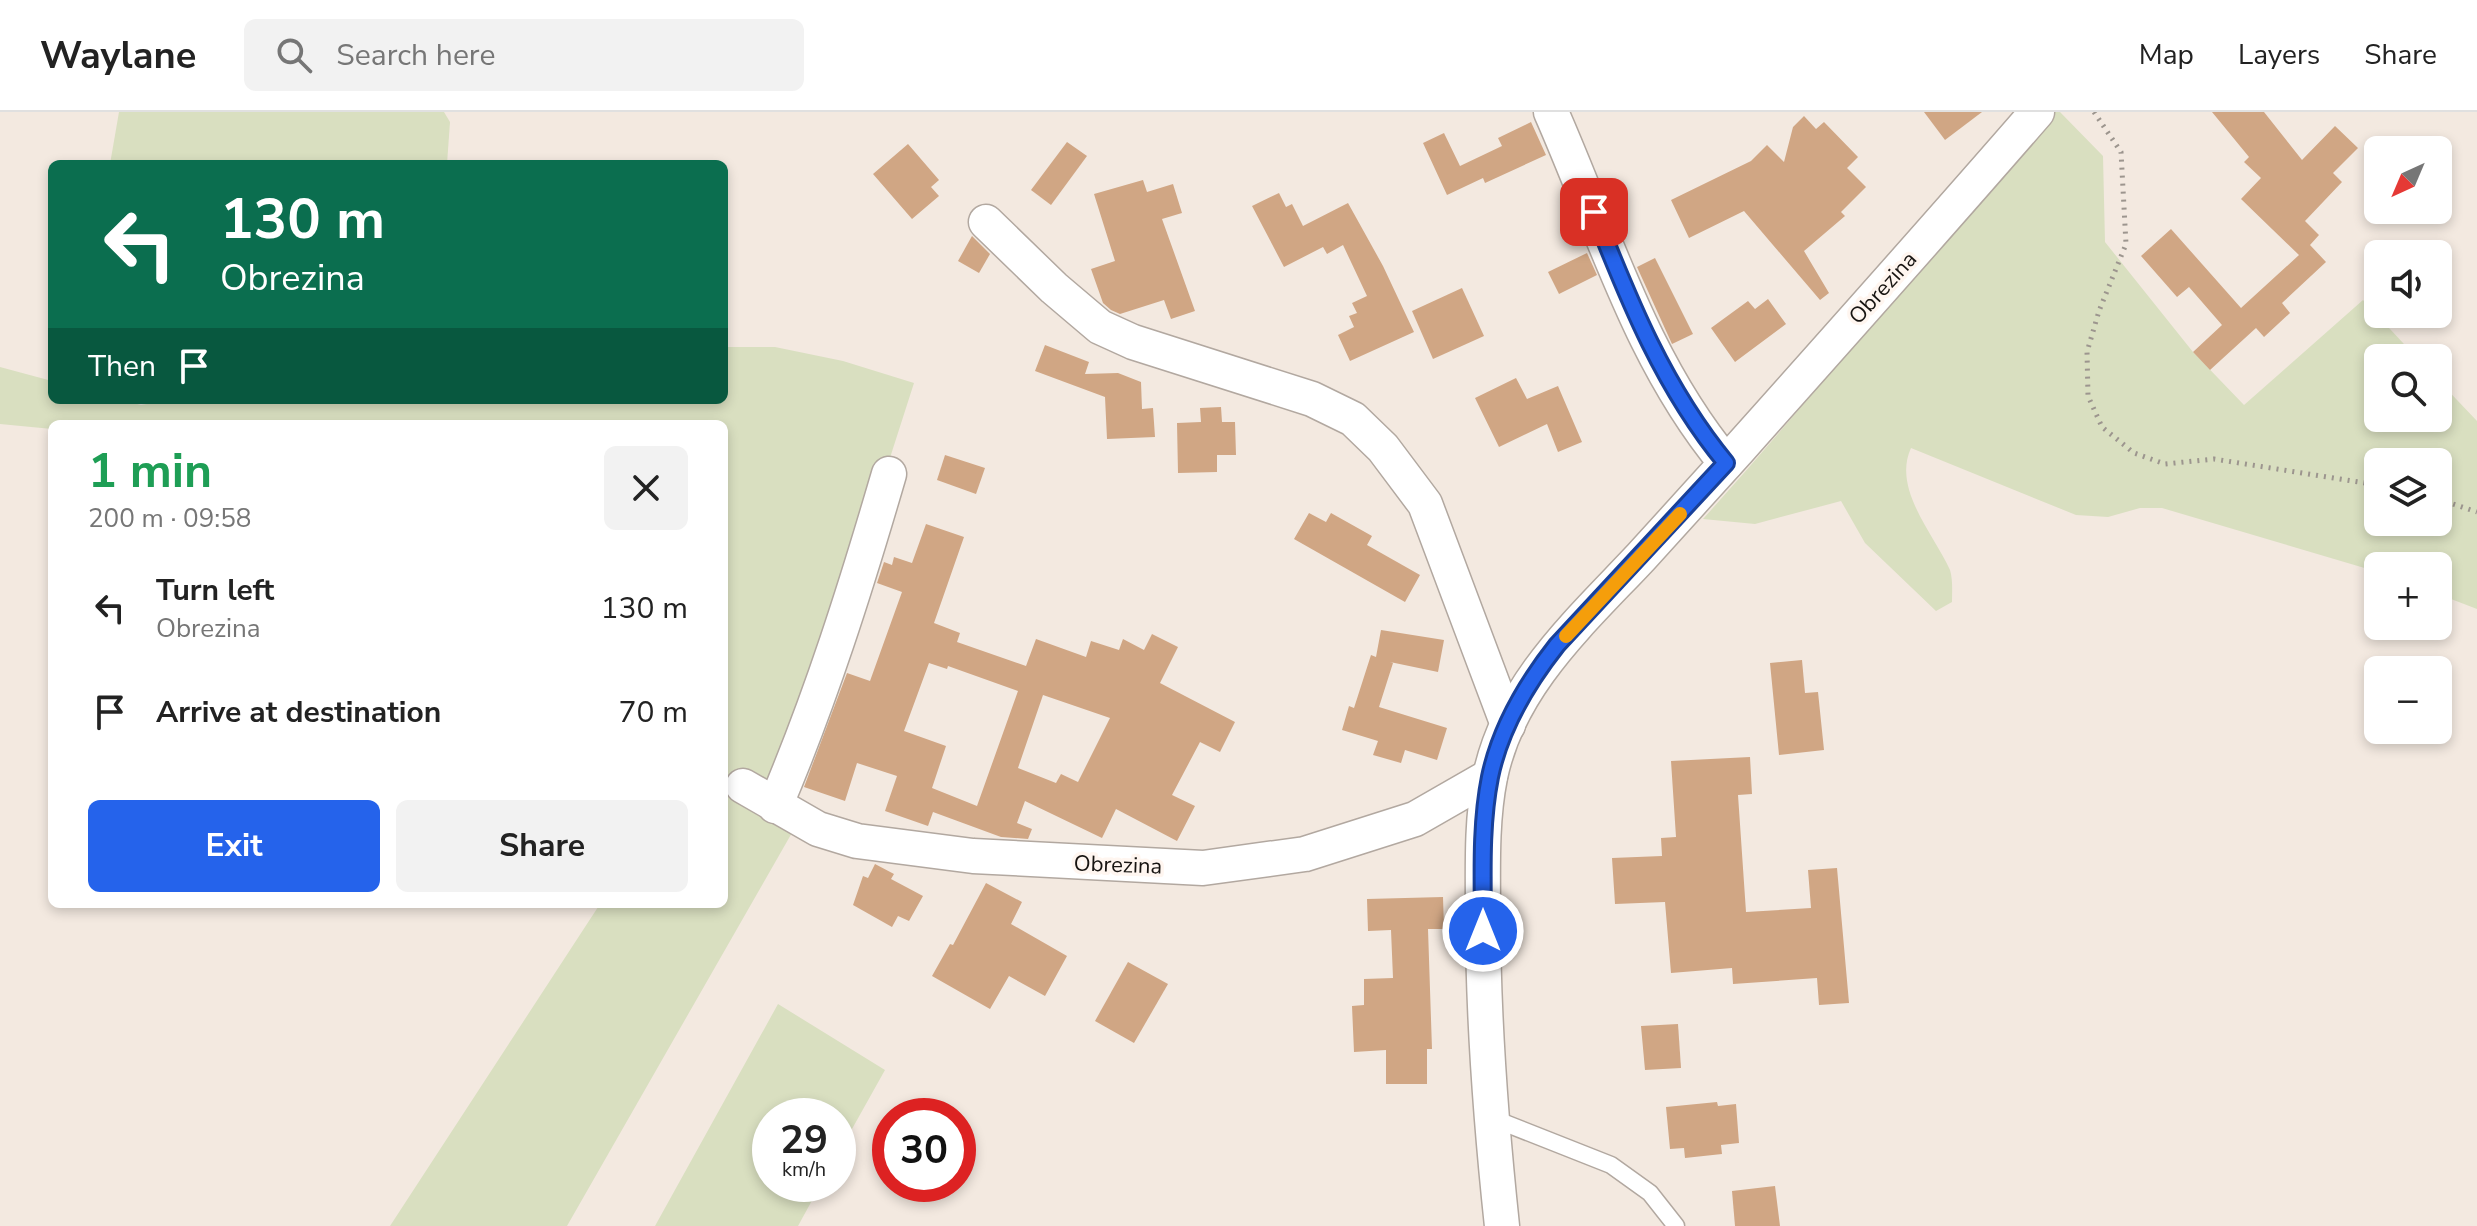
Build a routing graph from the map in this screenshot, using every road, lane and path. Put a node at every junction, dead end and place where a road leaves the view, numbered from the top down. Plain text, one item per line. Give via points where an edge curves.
1 (1551, 112) edge
2 (2037, 112) edge
3 (2094, 112) edge
4 (986, 222) dead end
5 (1726, 463) junction
6 (889, 474) dead end
7 (2364, 483) edge
8 (2452, 503) edge
9 (2477, 512) edge
10 (1508, 725) junction
11 (1490, 776) junction
12 (743, 786) dead end
13 (775, 806) junction
14 (1490, 1117) junction
15 (1502, 1226) edge
16 (1676, 1226) edge

1 - 5 street via 1635,314 1673,390
2 - 5 street, Obrezina
3 - 7 path via 2121,152 2126,244 2087,352 2088,396 2102,427 2134,453 2165,464 2214,459
4 - 10 street via 1100,327 1312,399 1353,419 1373,438 1425,504
5 - 10 street, Obrezina via 1557,645
6 - 13 street via 845,620
8 - 9 path
10 - 11 street, Obrezina
11 - 13 street, Obrezina via 1415,819 1305,854 1203,868 973,856 857,841 818,829
11 - 14 street, Obrezina via 1483,852
12 - 13 street, Obrezina
14 - 15 street, Obrezina
14 - 16 lane via 1611,1165 1650,1193

